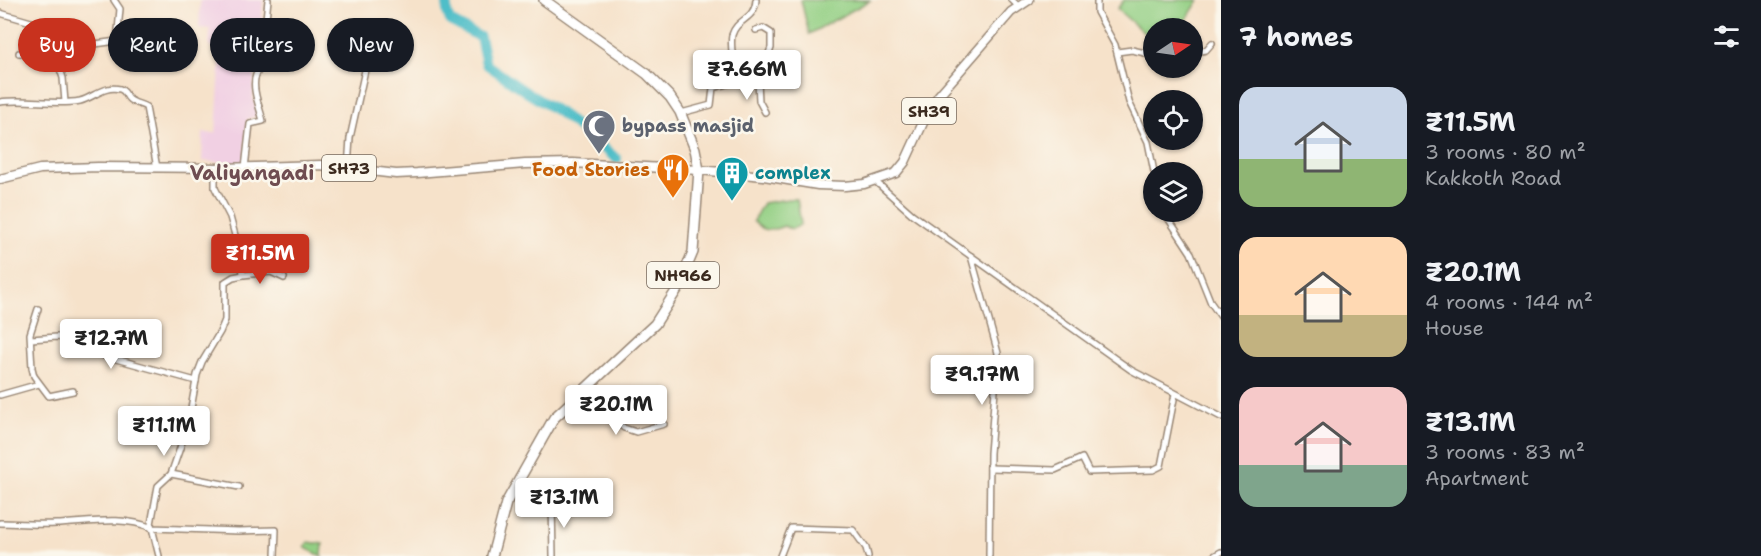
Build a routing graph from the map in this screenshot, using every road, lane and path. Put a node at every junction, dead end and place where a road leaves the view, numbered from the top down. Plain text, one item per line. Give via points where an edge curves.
1 (114, 0) edge
2 (268, 0) edge
3 (544, 0) edge
4 (756, 0) edge
5 (1012, 0) edge
6 (1029, 0) edge
7 (1097, 0) edge
8 (1019, 7) junction
9 (0, 13) edge
10 (119, 18) edge
11 (756, 30) dead end
12 (108, 42) edge
13 (1212, 43) dead end
14 (1203, 51) edge
15 (1117, 52) junction
16 (1143, 53) edge
17 (61, 72) edge
18 (365, 72) edge
19 (734, 76) junction
20 (774, 78) dead end
21 (759, 79) junction
22 (0, 102) edge
23 (65, 102) junction
24 (765, 111) dead end
25 (681, 113) junction
26 (1152, 162) edge
27 (157, 168) junction
28 (215, 168) junction
29 (245, 168) junction
30 (348, 168) junction
31 (699, 170) junction
32 (0, 178) edge
33 (875, 181) junction
34 (1171, 222) edge
35 (971, 256) junction
36 (243, 275) junction
37 (284, 278) dead end
38 (38, 309) dead end
39 (1221, 317) edge
40 (31, 339) junction
41 (196, 381) junction
42 (39, 384) junction
43 (73, 391) dead end
44 (581, 393) junction
45 (1175, 394) junction
46 (0, 395) edge
47 (1221, 417) edge
48 (664, 424) dead end
49 (990, 468) junction
50 (171, 474) junction
51 (239, 487) dead end
52 (552, 502) dead end
53 (0, 524) edge
54 (152, 528) junction
55 (1221, 552) edge
56 (159, 556) edge
57 (274, 556) edge
58 (492, 556) edge
59 (553, 556) edge
60 (780, 556) edge
61 (868, 556) edge
62 (989, 556) edge
63 (1214, 556) edge

1 - 10 street via 120,9
2 - 29 street via 261,66 255,79 263,121 250,124
3 - 25 highway, NH966 via 647,74
4 - 19 street via 751,16 736,26 732,36
5 - 8 street
6 - 8 main road, SH39
7 - 15 street via 1096,12
8 - 33 main road, SH39 via 939,94 896,173
9 - 12 street via 45,26 74,47
11 - 21 street via 763,28 771,33 771,48
13 - 14 street
15 - 16 street
15 - 26 street via 1129,102 1148,142
17 - 23 street
18 - 30 street via 350,138
19 - 21 street via 750,82
19 - 25 street via 730,83 713,88 711,105
20 - 21 street
21 - 24 street via 759,101
22 - 23 street
23 - 27 street via 118,89 130,100 143,104
25 - 31 highway, NH966
27 - 28 main road, SH73
27 - 32 main road, SH73 via 40,169
28 - 29 main road, SH73
28 - 36 street via 215,188 230,217
29 - 30 main road, SH73
30 - 31 main road, SH73 via 417,174 573,163
31 - 33 main road, SH39 via 818,185
31 - 44 highway, NH966 via 693,252 678,288 655,324
33 - 35 street via 912,214
34 - 39 street via 1191,253 1211,303
35 - 45 street via 1131,370
35 - 49 street via 998,353
36 - 37 street via 271,272
36 - 41 street via 225,282 225,320
38 - 40 street
40 - 41 street via 77,340 105,356
40 - 42 street via 32,368
41 - 50 street via 188,425
42 - 43 street via 49,396
42 - 46 street
44 - 48 street via 624,428 636,432
44 - 58 highway, NH966 via 554,418 506,503
45 - 47 street
45 - 49 street via 1161,466 1153,470 1089,472 1082,458 1055,471
49 - 62 street
50 - 51 street
50 - 54 street via 158,486
52 - 59 street
53 - 54 street via 97,521 139,523
54 - 56 street
54 - 57 street via 276,530
55 - 63 street
60 - 61 street via 791,528 853,530

